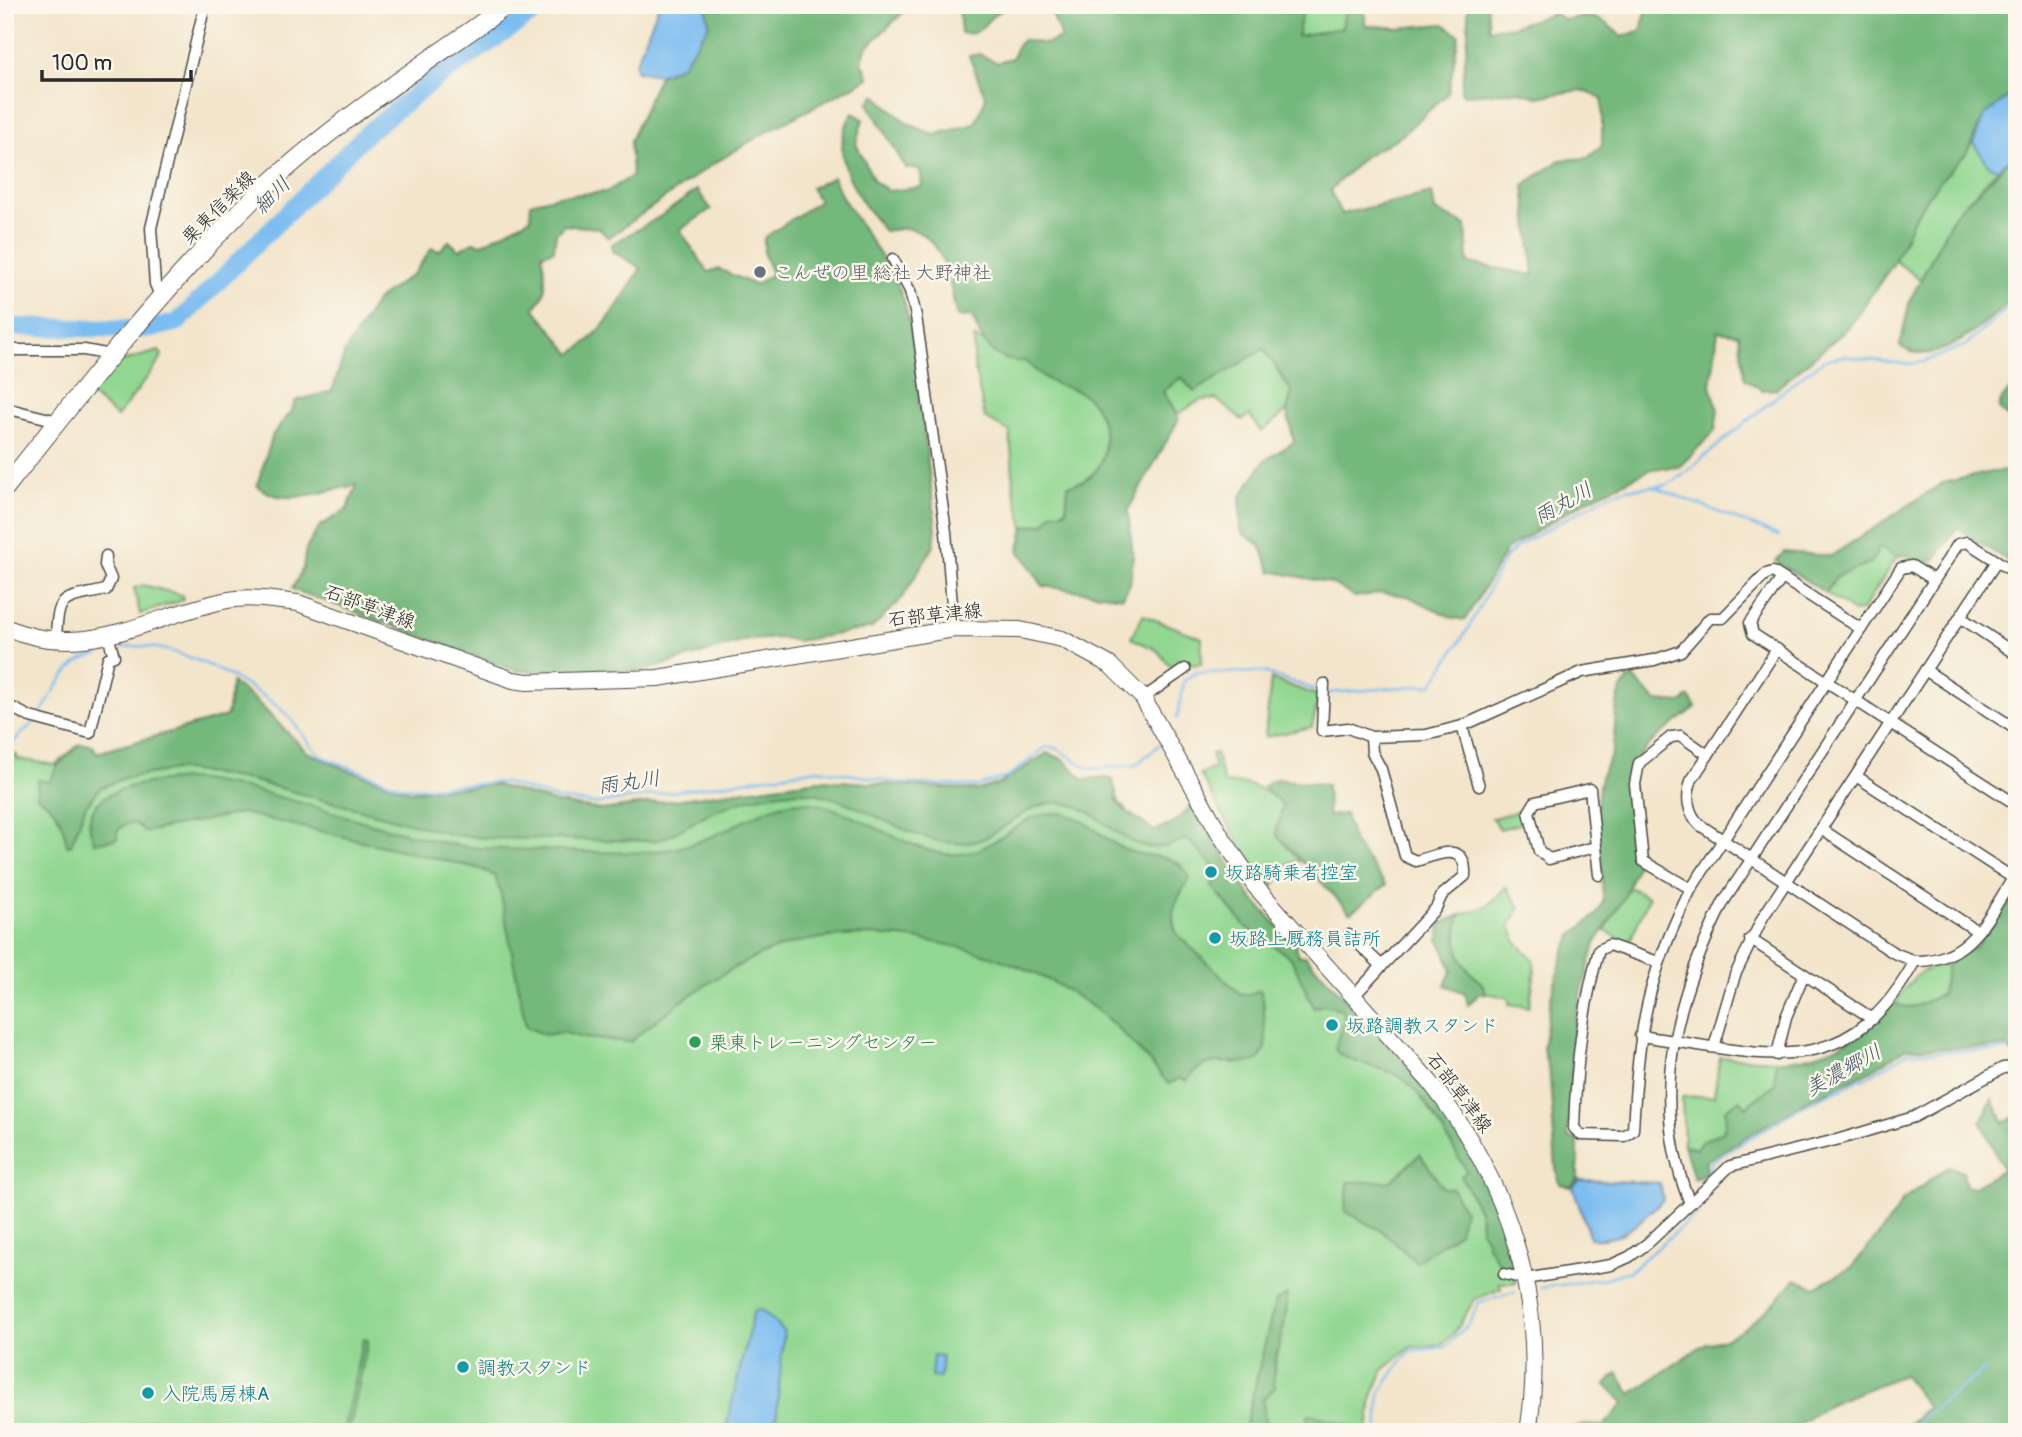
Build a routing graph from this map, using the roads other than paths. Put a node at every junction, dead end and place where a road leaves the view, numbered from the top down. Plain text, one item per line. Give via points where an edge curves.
1 (205, 5) edge
2 (507, 5) edge
3 (893, 259) dead end
4 (157, 302) junction
5 (5, 350) edge
6 (115, 351) junction
7 (5, 408) edge
8 (58, 421) junction
9 (5, 488) edge
10 (106, 556) dead end
11 (1997, 561) junction
12 (2017, 574) edge
13 (1782, 578) junction
14 (1934, 580) junction
15 (1960, 617) junction
16 (5, 627) edge
17 (954, 629) junction
18 (1861, 629) junction
19 (108, 636) junction
20 (56, 642) junction
21 (1777, 649) junction
22 (2017, 654) edge
23 (1185, 668) dead end
24 (1925, 670) junction
25 (1827, 682) junction
26 (1323, 690) dead end
27 (1143, 698) junction
28 (1855, 700) junction
29 (5, 704) edge
30 (1890, 723) junction
31 (1462, 726) junction
32 (2017, 730) edge
33 (1371, 737) junction
34 (1708, 755) junction
35 (1856, 776) junction
36 (1479, 786) dead end
37 (2017, 805) edge
38 (1821, 829) junction
39 (1723, 840) junction
40 (1595, 847) junction
41 (1752, 859) junction
42 (1600, 875) dead end
43 (2015, 875) edge
44 (1787, 882) junction
45 (1691, 889) junction
46 (1978, 932) junction
47 (1349, 935) dead end
48 (1751, 939) junction
49 (1915, 961) junction
50 (1658, 962) junction
51 (1382, 966) junction
52 (1804, 974) junction
53 (1353, 997) junction
54 (1873, 1019) junction
55 (1640, 1036) junction
56 (1674, 1041) junction
57 (1714, 1047) junction
58 (1777, 1055) junction
59 (2017, 1067) edge
60 (1689, 1201) junction
61 (1504, 1274) dead end
62 (1525, 1279) junction
63 (1528, 1432) edge

1 - 4 street via 151,228
2 - 4 main road, 栗東信楽線 via 377,97 306,154 252,200
3 - 17 street via 910,291 916,316 946,532
4 - 6 main road, 栗東信楽線
5 - 6 street
6 - 8 main road, 栗東信楽線
7 - 8 street
8 - 9 main road, 栗東信楽線
10 - 20 street via 111,579 106,590 64,600 57,609
11 - 12 street
11 - 14 street via 1967,542 1958,544
11 - 15 street
13 - 18 street
13 - 21 street via 1750,623 1753,634
13 - 31 street via 1766,573 1723,618 1710,618 1681,651 1582,672
14 - 18 street via 1912,566 1901,568
14 - 28 street
15 - 22 street
15 - 24 street
16 - 20 main road, 石部草津線
17 - 19 main road, 石部草津線 via 714,671 551,683 513,680 298,603 268,599 219,603
17 - 27 main road, 石部草津線 via 1020,630 1062,639 1104,661
18 - 25 street
19 - 20 main road, 石部草津線
19 - 29 street via 114,656 108,658 90,733 36,719
21 - 25 street
21 - 34 street
23 - 27 street
24 - 30 street
24 - 32 street
25 - 28 street
25 - 39 street
26 - 33 street via 1322,731 1348,728
27 - 53 main road, 石部草津線 via 1221,836 1255,886
28 - 30 street
28 - 41 street
30 - 35 street
30 - 37 street
31 - 33 street via 1426,735
31 - 36 street
33 - 51 street via 1405,856 1416,861 1448,851 1466,864 1465,876 1442,895 1436,908
34 - 39 street via 1691,781 1688,800 1693,818
34 - 45 street via 1681,736 1671,737 1646,754 1636,772 1643,861
35 - 38 street
35 - 43 street
38 - 44 street
38 - 46 street
39 - 41 street
39 - 45 street
40 - 40 street via 1590,789 1535,802 1529,812 1539,851 1549,859
40 - 42 street
41 - 44 street
41 - 56 street via 1700,949 1681,1002
43 - 46 street
44 - 48 street
44 - 49 street via 1894,953
45 - 50 street
46 - 49 street via 1964,949 1944,959
47 - 51 street
48 - 52 street
48 - 57 street
49 - 54 street via 1896,996
50 - 55 street
50 - 55 street via 1609,945 1599,950 1585,1000 1577,1058 1574,1128 1581,1135 1624,1136 1633,1130
51 - 53 street
52 - 54 street
52 - 58 street
53 - 62 main road, 石部草津線 via 1430,1082 1468,1134 1498,1189
54 - 58 street via 1829,1045
55 - 56 street
56 - 57 street
56 - 60 street via 1672,1135
57 - 58 street
59 - 60 street via 2003,1068 1914,1117 1730,1166
60 - 62 street via 1629,1257 1611,1265
61 - 62 street
62 - 63 main road, 石部草津線 via 1534,1383

